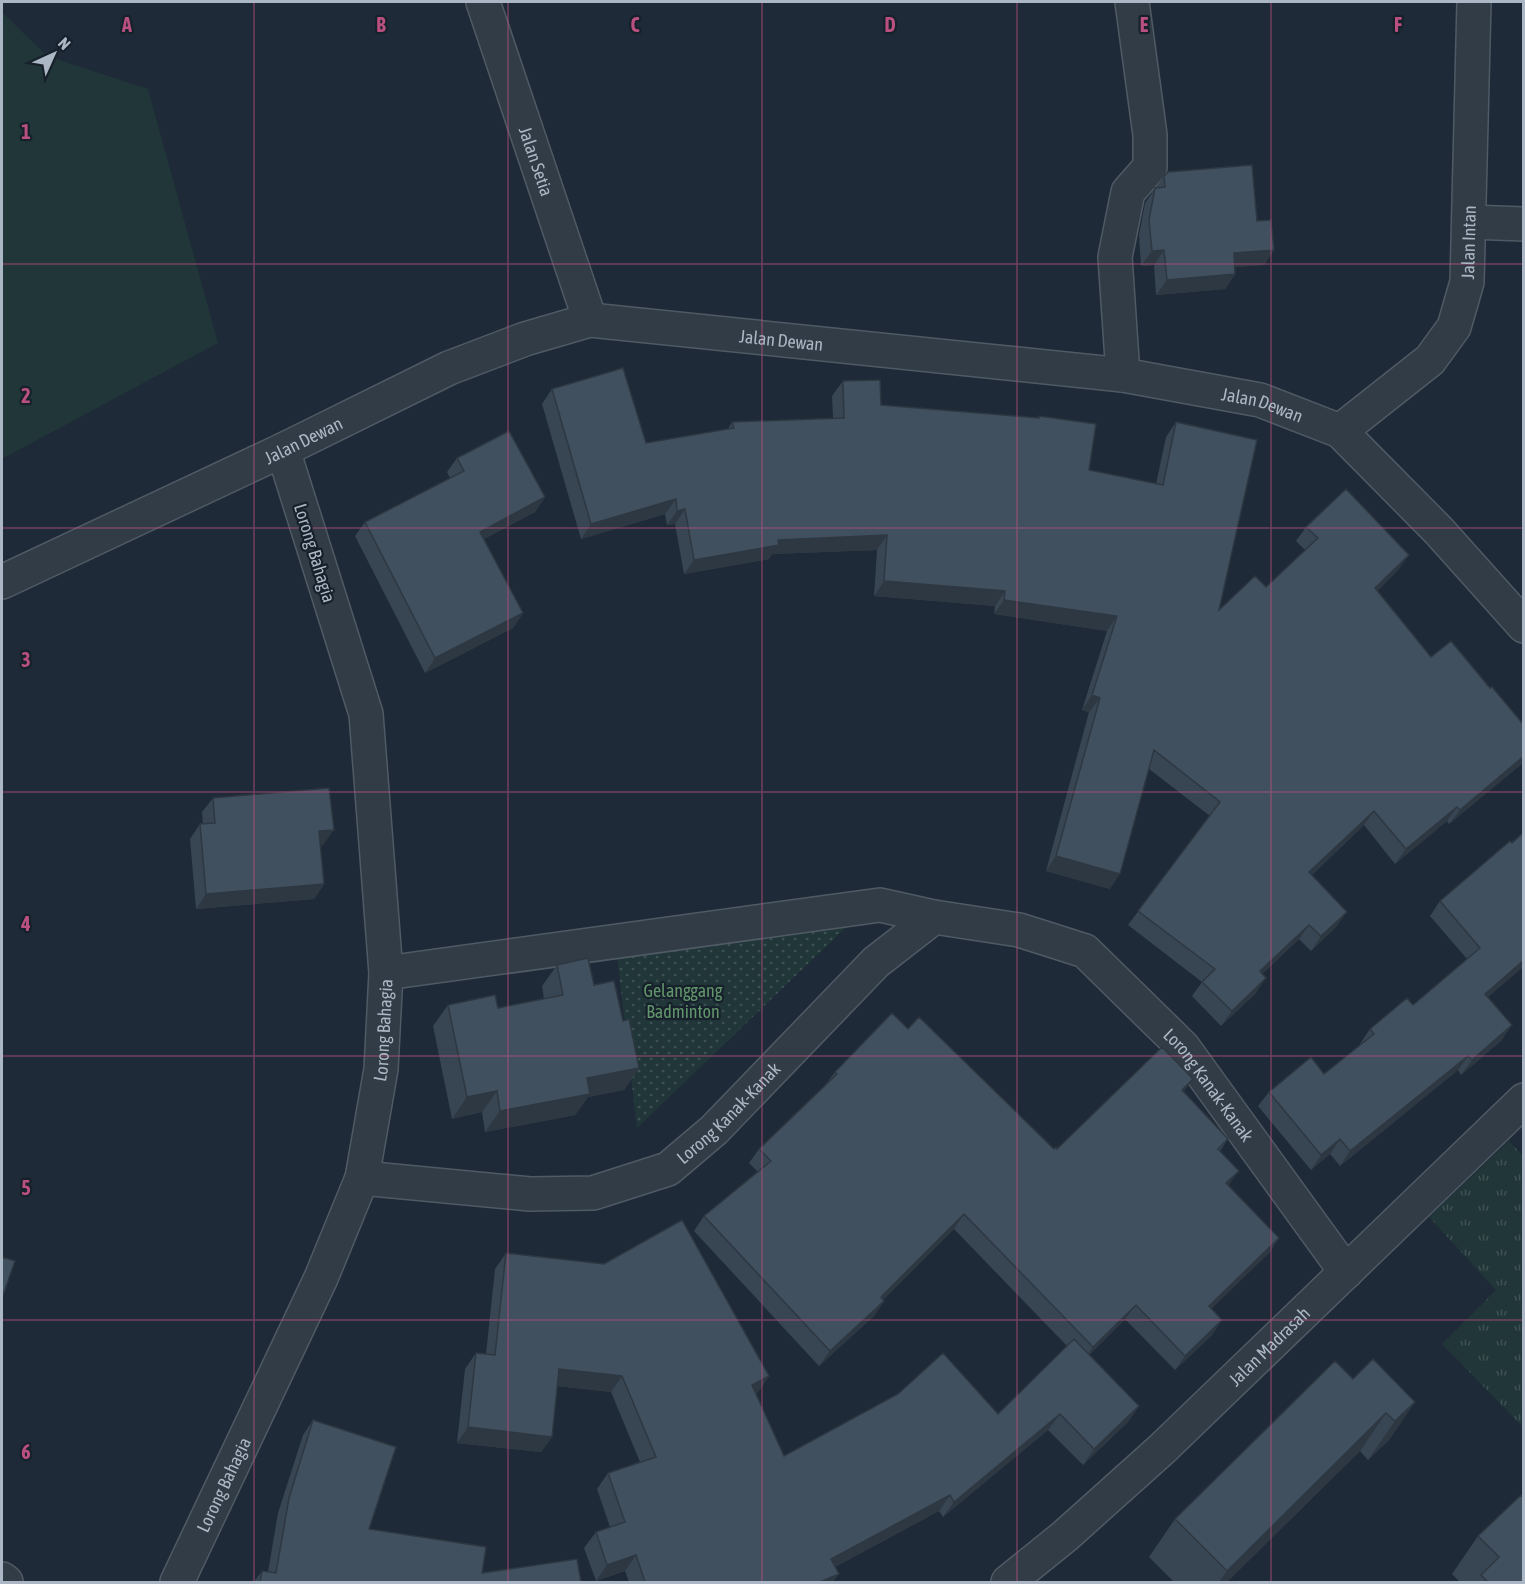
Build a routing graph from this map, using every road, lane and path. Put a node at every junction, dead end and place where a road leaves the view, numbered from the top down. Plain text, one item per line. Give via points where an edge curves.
1 (483, 2) edge
2 (1132, 2) edge
3 (1474, 2) edge
4 (1470, 222) junction
5 (1524, 224) edge
6 (590, 320) junction
7 (1123, 375) junction
8 (1340, 430) junction
9 (283, 450) junction
10 (2, 582) edge
11 (1524, 626) edge
12 (934, 917) junction
13 (386, 973) junction
14 (1524, 1100) edge
15 (362, 1179) junction
16 (1346, 1272) junction
17 (2, 1580) edge
18 (6, 1582) edge
19 (177, 1582) edge
20 (1008, 1582) edge

1 - 6 street, Jalan Setia
2 - 7 street via 1150,135 1150,167 1128,192 1115,257
3 - 4 street, Jalan Intan
4 - 5 street
4 - 8 street, Jalan Intan via 1467,282 1454,327 1430,360
6 - 7 street, Jalan Dewan
6 - 9 street, Jalan Dewan via 449,368
7 - 8 street, Jalan Dewan via 1260,400
8 - 11 street, Jalan Dewan via 1439,531
9 - 10 street, Jalan Dewan
9 - 13 street, Lorong Bahagia via 366,714
12 - 13 street, Lorong Kanak-Kanak via 880,905
12 - 15 street, Lorong Kanak-Kanak via 876,962 714,1130 668,1169 593,1193 530,1194
12 - 16 street, Lorong Kanak-Kanak via 1019,930 1085,951 1183,1047
13 - 15 street, Lorong Bahagia via 381,1069
14 - 16 street, Jalan Madrasah
15 - 19 street, Lorong Bahagia via 321,1278
16 - 20 street, Jalan Madrasah via 1162,1449
17 - 18 street

